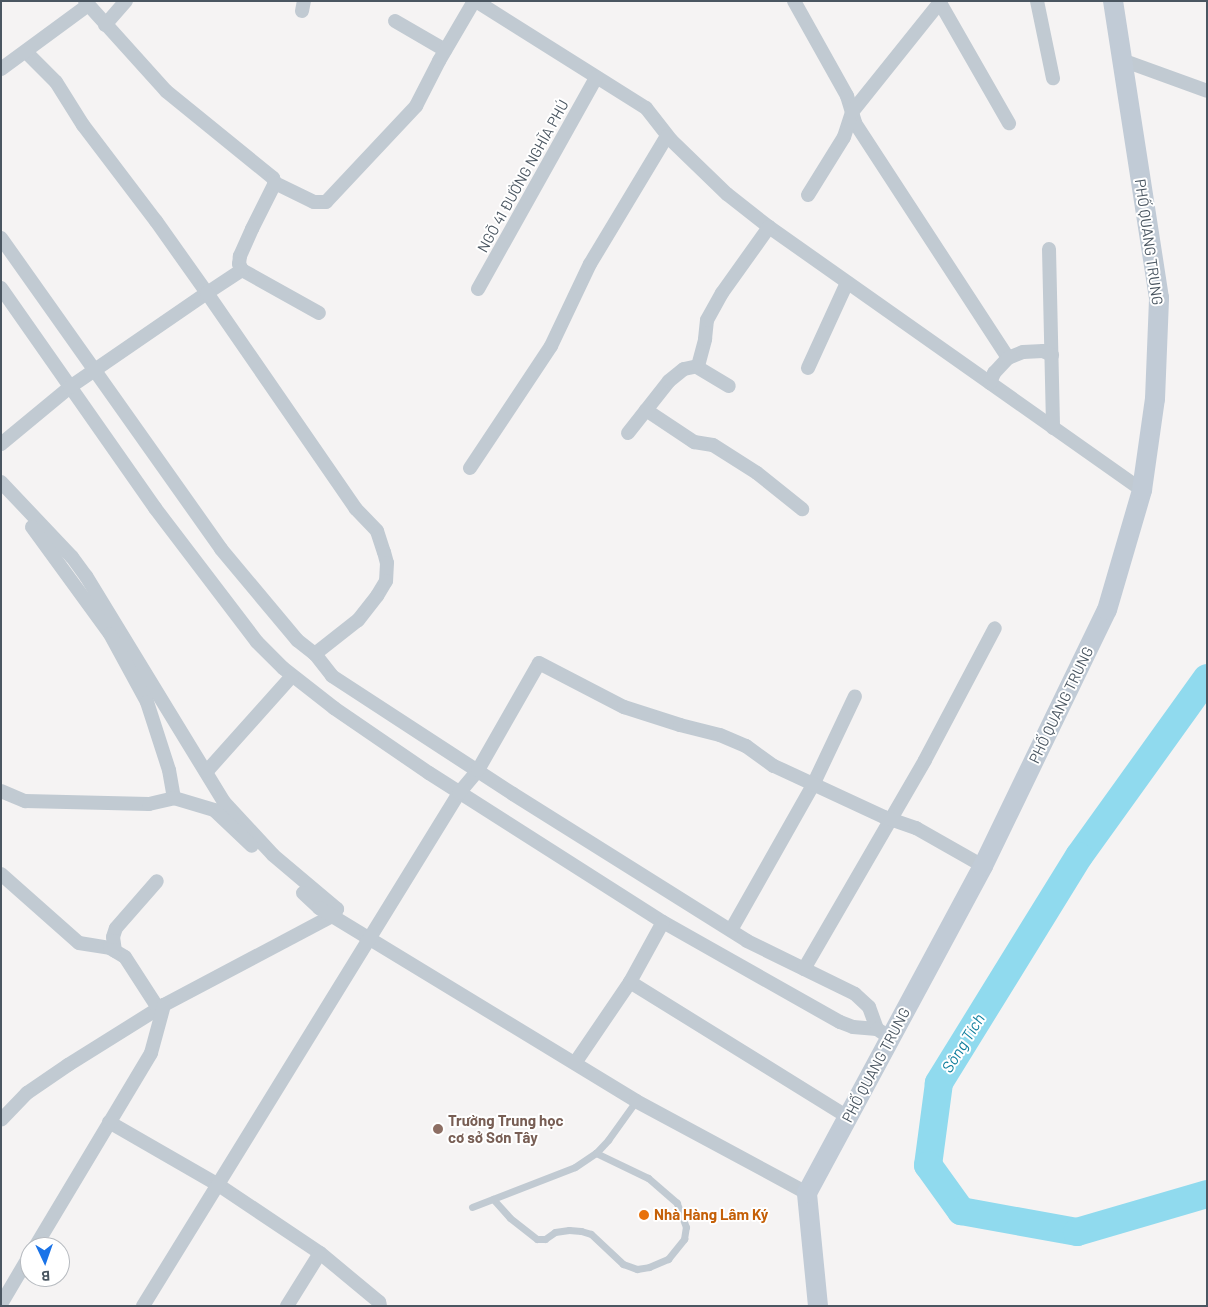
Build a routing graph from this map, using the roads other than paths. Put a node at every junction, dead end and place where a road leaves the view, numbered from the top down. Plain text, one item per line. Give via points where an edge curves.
1 (126, 1) edge
2 (475, 1) edge
3 (794, 1) edge
4 (1037, 1) edge
5 (1113, 1) edge
6 (940, 2) edge
7 (86, 3) edge
8 (395, 21) dead end
9 (106, 25) junction
10 (445, 50) junction
11 (26, 52) junction
12 (1122, 60) junction
13 (1, 69) edge
14 (596, 78) junction
15 (1053, 78) dead end
16 (1207, 91) edge
17 (852, 112) junction
18 (1009, 122) dead end
19 (667, 136) junction
20 (276, 183) junction
21 (808, 195) dead end
22 (769, 227) junction
23 (1, 238) edge
24 (1049, 249) dead end
25 (242, 270) junction
26 (847, 283) junction
27 (1, 288) edge
28 (478, 289) dead end
29 (207, 293) junction
30 (320, 314) dead end
31 (1052, 355) junction
32 (1008, 358) junction
33 (697, 367) junction
34 (808, 368) dead end
35 (96, 371) junction
36 (990, 383) junction
37 (729, 386) dead end
38 (70, 387) junction
39 (646, 410) junction
40 (1053, 428) junction
41 (628, 433) dead end
42 (1, 444) edge
43 (470, 468) dead end
44 (1, 482) edge
45 (1, 490) edge
46 (1142, 490) junction
47 (802, 509) dead end
48 (995, 628) dead end
49 (315, 654) junction
50 (292, 676) junction
51 (855, 696) dead end
52 (478, 770) junction
53 (207, 771) junction
54 (813, 785) junction
55 (1, 791) edge
56 (459, 793) junction
57 (174, 798) junction
58 (890, 819) junction
59 (983, 866) junction
60 (1, 874) edge
61 (157, 881) dead end
62 (332, 916) junction
63 (663, 922) junction
64 (731, 930) junction
65 (369, 938) junction
66 (115, 951) junction
67 (804, 969) junction
68 (630, 982) junction
69 (161, 1007) junction
70 (883, 1034) junction
71 (575, 1063) junction
72 (636, 1101) junction
73 (4, 1113) edge
74 (848, 1117) junction
75 (109, 1122) junction
76 (596, 1153) junction
77 (217, 1184) junction
78 (807, 1193) junction
79 (493, 1199) junction
80 (472, 1207) dead end
81 (41, 1237) edge
82 (320, 1253) junction
83 (20, 1272) edge
84 (1, 1304) edge
85 (143, 1306) edge
86 (287, 1306) edge
87 (380, 1306) edge
88 (818, 1306) edge

1 - 9 street
2 - 10 street
2 - 14 street
3 - 17 street via 847,96
4 - 15 street
5 - 12 street, PHỐ QUANG TRUNG
6 - 17 street
6 - 18 street
7 - 9 street
7 - 11 street
8 - 10 street
9 - 20 street via 166,90
10 - 20 street via 416,106 326,202 314,202
11 - 13 street
11 - 29 street via 56,82 82,126
12 - 16 street
12 - 46 street, PHỐ QUANG TRUNG via 1159,298 1155,399
14 - 19 street via 646,108
14 - 28 street, NGÕ 41 ĐƯỜNG NGHĨA PHÚ
17 - 21 street via 844,137
17 - 32 street via 854,123
19 - 22 street via 727,194
19 - 43 street via 590,264 551,346
20 - 25 street via 240,256
22 - 26 street
22 - 33 street via 707,320 702,357
23 - 35 street
24 - 31 street
25 - 29 street
25 - 30 street
26 - 34 street
26 - 36 street
27 - 38 street
29 - 35 street
29 - 49 street via 356,509 377,531 384,552 386,581 377,596 358,620
31 - 32 street via 1043,351 1023,352
31 - 40 street
32 - 36 street via 994,373
33 - 37 street
33 - 39 street via 678,372
35 - 38 street
35 - 49 street via 221,548 298,640
36 - 40 street
38 - 42 street
38 - 50 street via 154,508 256,642
39 - 41 street
39 - 47 street via 694,442 713,444 757,473
40 - 46 street
44 - 53 street via 86,576
45 - 57 street via 48,546 114,643 155,722
46 - 59 street, PHỐ QUANG TRUNG via 1107,610
48 - 58 street
49 - 52 street via 332,676
50 - 53 street
50 - 56 street
51 - 54 street
52 - 54 street via 539,663 624,706 746,746 774,766
52 - 56 street
52 - 64 street
53 - 62 street via 224,802 266,848 337,909
54 - 58 street
54 - 64 street
55 - 57 street via 25,801 149,804
56 - 63 street
56 - 65 street
57 - 62 street via 214,810 319,908
58 - 59 street via 916,828
58 - 67 street
59 - 70 street, PHỐ QUANG TRUNG
60 - 66 street via 79,943
61 - 66 street via 116,928 113,936
62 - 65 street
62 - 69 street
63 - 68 street
63 - 70 street via 840,1022
64 - 67 street
65 - 71 street
65 - 77 street
66 - 69 street via 125,957
67 - 70 street via 855,994 869,1007
68 - 71 street
68 - 74 street
69 - 73 street via 60,1070
69 - 75 street via 151,1053
70 - 74 street, PHỐ QUANG TRUNG
71 - 72 street
72 - 76 lane
72 - 78 street
74 - 78 street, PHỐ QUANG TRUNG
75 - 77 street
75 - 81 street
76 - 79 lane via 575,1167
76 - 79 lane via 648,1178 677,1203 685,1222 684,1239 668,1259 649,1267 630,1267 591,1234 581,1231 555,1232 545,1239 536,1239
77 - 82 street
77 - 85 street
78 - 88 street
79 - 80 lane
82 - 86 street
82 - 87 street
83 - 84 street

